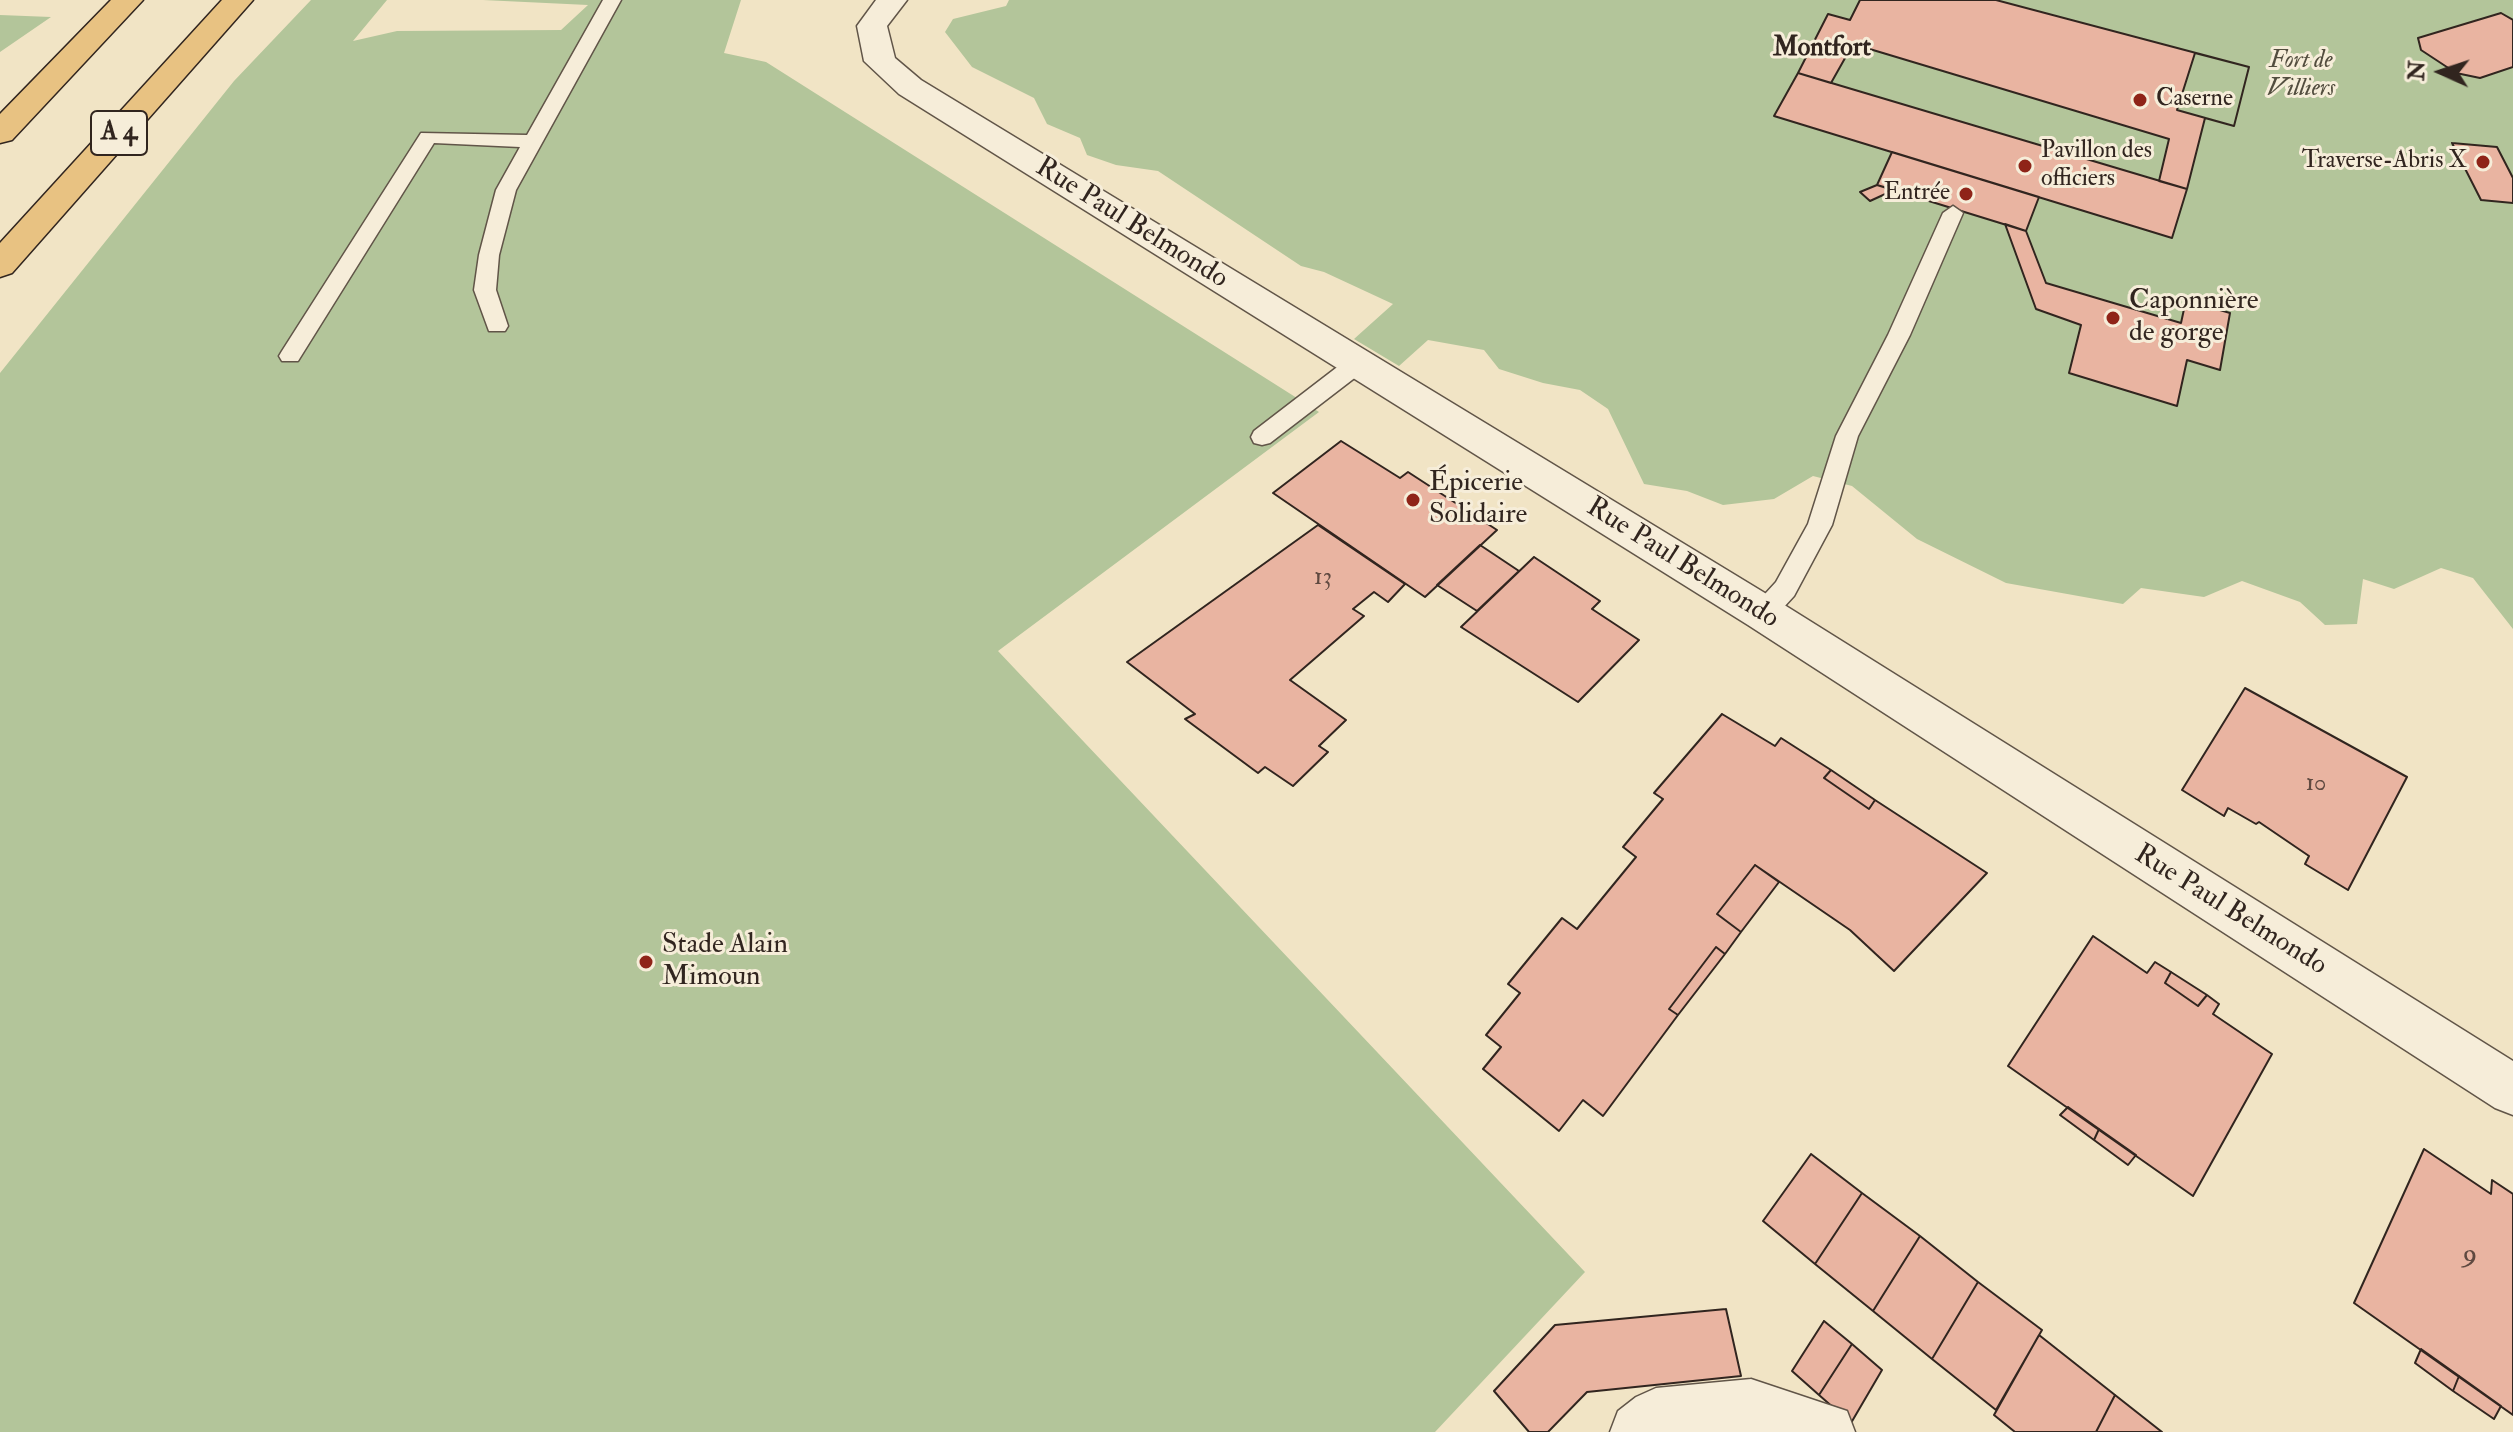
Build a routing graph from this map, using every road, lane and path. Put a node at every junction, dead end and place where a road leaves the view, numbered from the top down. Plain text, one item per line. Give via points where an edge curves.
1 (128, 0) edge
2 (238, 0) edge
3 (612, 0) edge
4 (882, 13) edge
5 (0, 133) edge
6 (533, 141) junction
7 (1953, 213) dead end
8 (0, 265) edge
9 (497, 326) dead end
10 (290, 356) dead end
11 (1357, 364) junction
12 (1262, 437) dead end
13 (1763, 613) junction
14 (2513, 1090) edge
15 (1639, 1432) edge
16 (1826, 1432) edge

1 - 5 highway
2 - 8 highway, A 4
3 - 6 lane
4 - 11 street, Rue Paul Belmondo via 880,61 910,87
6 - 9 lane via 506,190 489,255 485,290
6 - 10 lane via 428,137
7 - 13 lane via 1847,436 1820,525 1785,589
11 - 12 lane
11 - 13 street, Rue Paul Belmondo
13 - 14 street, Rue Paul Belmondo
15 - 16 street via 1656,1417 1751,1408

